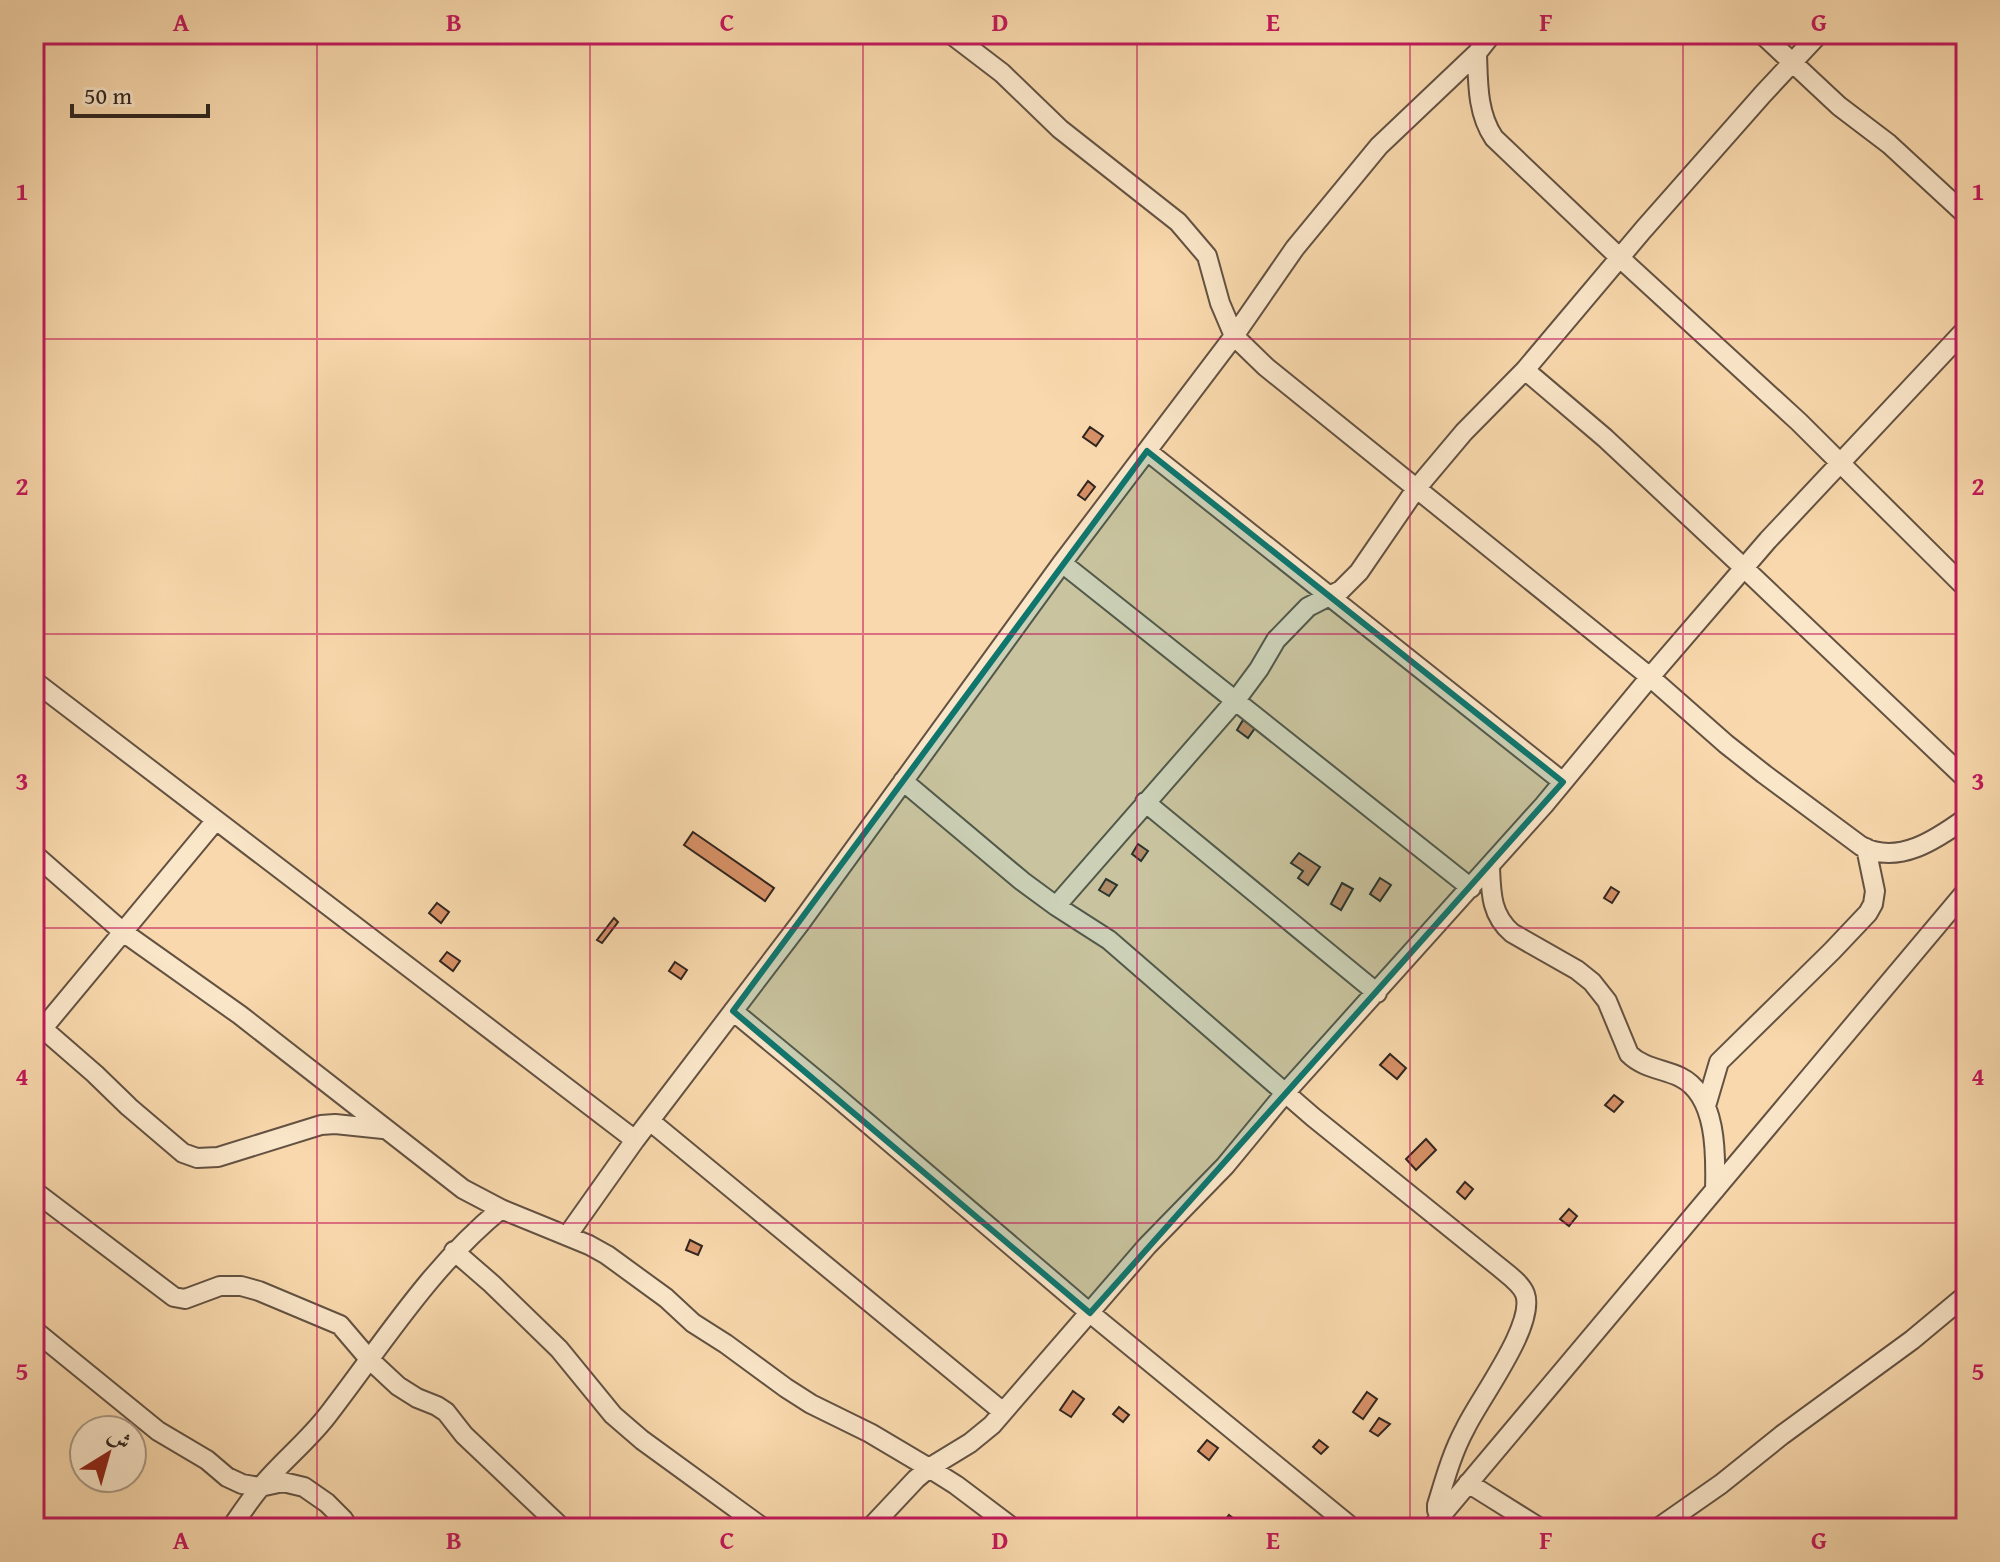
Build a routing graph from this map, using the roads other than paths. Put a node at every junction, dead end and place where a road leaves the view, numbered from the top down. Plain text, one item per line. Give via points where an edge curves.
1 (951, 34) edge
2 (1492, 34) edge
3 (1762, 34) edge
4 (1819, 34) edge
5 (1477, 53) junction
6 (1792, 63) junction
7 (1966, 215) edge
8 (1620, 258) junction
9 (1966, 329) edge
10 (1234, 336) junction
11 (1966, 347) edge
12 (1525, 370) junction
13 (1966, 385) edge
14 (1147, 451) junction
15 (1840, 461) junction
16 (1416, 489) junction
17 (1062, 563) junction
18 (1744, 568) junction
19 (1966, 588) edge
20 (1329, 596) junction
21 (1650, 677) junction
22 (34, 681) edge
23 (1236, 700) junction
24 (1966, 779) edge
25 (903, 781) junction
26 (1563, 782) junction
27 (1145, 802) junction
28 (1966, 818) edge
29 (216, 820) junction
30 (1866, 848) junction
31 (34, 854) edge
32 (1490, 867) junction
33 (1471, 888) junction
34 (1966, 891) edge
35 (1056, 906) junction
36 (123, 932) junction
37 (1377, 993) junction
38 (733, 1011) junction
39 (37, 1030) edge
40 (1286, 1092) junction
41 (1706, 1106) junction
42 (650, 1121) junction
43 (384, 1129) junction
44 (635, 1140) junction
45 (1715, 1190) junction
46 (34, 1191) edge
47 (501, 1209) junction
48 (567, 1236) junction
49 (454, 1251) junction
50 (1966, 1295) edge
51 (1090, 1313) junction
52 (34, 1330) edge
53 (369, 1359) junction
54 (1003, 1412) junction
55 (929, 1468) junction
56 (1468, 1483) junction
57 (260, 1487) junction
58 (1436, 1523) edge
59 (1350, 1526) edge
60 (231, 1528) edge
61 (349, 1528) edge
62 (562, 1528) edge
63 (763, 1528) edge
64 (870, 1528) edge
65 (1013, 1528) edge
66 (1540, 1528) edge
67 (1658, 1528) edge

1 - 10 street via 1178,222 1207,256
2 - 5 street
3 - 6 street
4 - 6 street
5 - 8 street via 1487,128
5 - 10 street via 1379,146 1295,248
6 - 7 street
6 - 8 street
8 - 12 street
8 - 15 street
9 - 15 street
10 - 14 street
10 - 16 street
11 - 13 street
12 - 16 street
12 - 18 street
14 - 17 street
14 - 20 street
15 - 18 street
15 - 19 street
16 - 20 street via 1359,572
16 - 21 street
17 - 23 street
17 - 25 street
18 - 21 street
18 - 24 street
20 - 23 street via 1308,607 1276,640
20 - 26 street
21 - 26 street
21 - 30 street via 1754,767
22 - 29 street
23 - 27 street
23 - 33 street
25 - 35 street
25 - 38 street
26 - 32 street
27 - 35 street
27 - 37 street
28 - 30 street via 1914,848 1886,853
29 - 36 street
29 - 44 street
30 - 41 street via 1875,891 1871,908 1719,1062
31 - 36 street
32 - 33 street
32 - 41 street via 1492,901 1505,927 1592,982 1607,1001 1629,1054 1691,1084
33 - 37 street
34 - 45 street
35 - 40 street via 1109,940
36 - 39 street
36 - 43 street via 240,1015
37 - 40 street
38 - 42 street
38 - 51 street
39 - 43 street via 169,1142 197,1158 218,1157 321,1125
40 - 51 street
40 - 58 street via 1525,1294 1515,1342 1450,1461
41 - 45 street
42 - 44 street
42 - 54 street
43 - 47 street via 463,1189
44 - 48 street
45 - 56 street
46 - 53 street via 174,1297 185,1299 220,1286 259,1291 340,1325
47 - 48 street
47 - 49 street
48 - 55 street via 626,1268 786,1388
49 - 53 street
49 - 63 street via 559,1349 613,1415
50 - 67 street
51 - 54 street
51 - 59 street
52 - 57 street via 158,1431 227,1477
53 - 57 street via 325,1419
53 - 62 street via 398,1386 446,1412
54 - 55 street via 970,1443
55 - 64 street
55 - 65 street
56 - 58 street
56 - 66 street
57 - 60 street
57 - 61 street via 283,1482 304,1487

